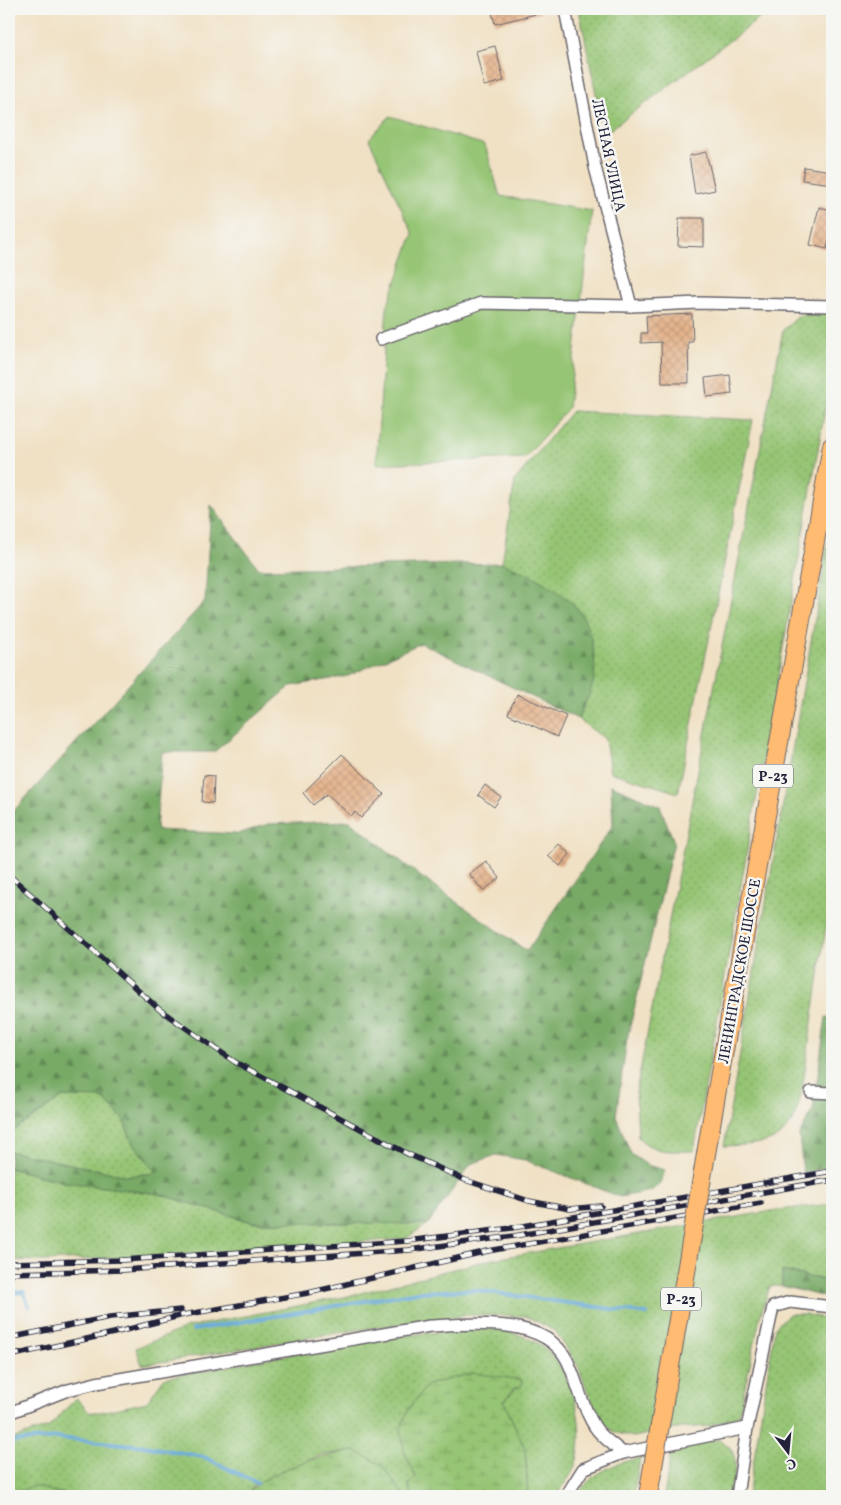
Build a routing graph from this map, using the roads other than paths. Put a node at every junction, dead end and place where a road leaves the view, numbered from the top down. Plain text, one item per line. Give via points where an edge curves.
1 (565, 9) edge
2 (630, 306) junction
3 (832, 306) edge
4 (381, 338) dead end
5 (832, 446) edge
6 (810, 1092) dead end
7 (832, 1094) edge
8 (832, 1307) edge
9 (9, 1413) edge
10 (747, 1428) junction
11 (623, 1453) junction
12 (566, 1496) edge
13 (648, 1496) edge
14 (737, 1496) edge

1 - 2 street, ЛЕСНАЯ УЛИЦА via 591,150
2 - 3 street via 700,303
2 - 4 street via 480,303
5 - 13 highway, ЛЕНИНГРАДСКОЕ ШОССЕ / Р-23, bridge
6 - 7 street
8 - 10 street via 790,1302 773,1307
9 - 11 street via 68,1390 106,1381 430,1326 507,1326 531,1331 557,1348 566,1358 596,1428
10 - 11 street
10 - 14 street
11 - 12 street via 583,1469

